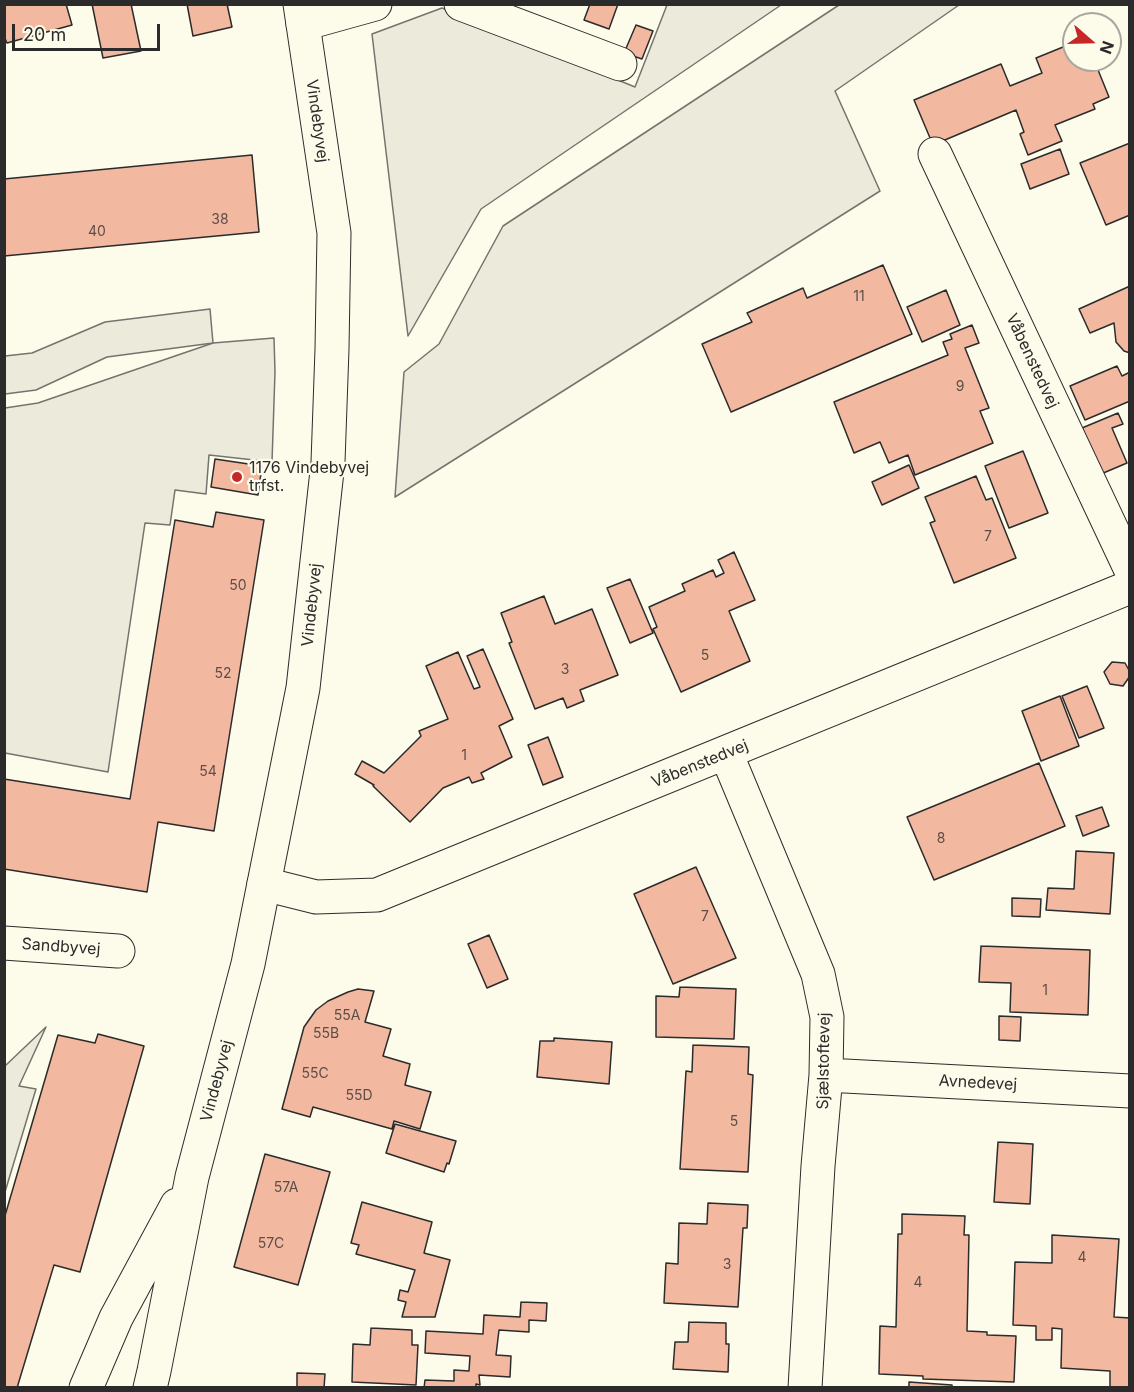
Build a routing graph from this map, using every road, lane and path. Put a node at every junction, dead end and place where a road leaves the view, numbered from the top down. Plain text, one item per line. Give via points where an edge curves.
1 (375, 4) edge
2 (461, 4) edge
3 (302, 14) edge
4 (620, 64) dead end
5 (934, 154) dead end
6 (1130, 568) edge
7 (1130, 587) edge
8 (726, 753) junction
9 (264, 884) junction
10 (4, 943) edge
11 (118, 951) dead end
12 (826, 1075) junction
13 (1130, 1091) edge
14 (192, 1177) junction
15 (86, 1388) edge
16 (150, 1388) edge
17 (805, 1388) edge

1 - 3 street, Vindebyvej
2 - 4 street
3 - 9 street, Vindebyvej via 334,233 328,462 303,688
5 - 6 street, Våbenstedvej
7 - 8 street, Våbenstedvej
8 - 9 street, Våbenstedvej via 377,895 316,897
8 - 12 street, Sjælstoftevej via 818,974 827,1017
9 - 14 street, Vindebyvej via 248,964
10 - 11 street, Sandbyvej
12 - 13 street, Avnedevej
12 - 17 street, Sjælstoftevej
14 - 15 street, Vindebyvej via 116,1318
14 - 16 street, Vindebyvej

